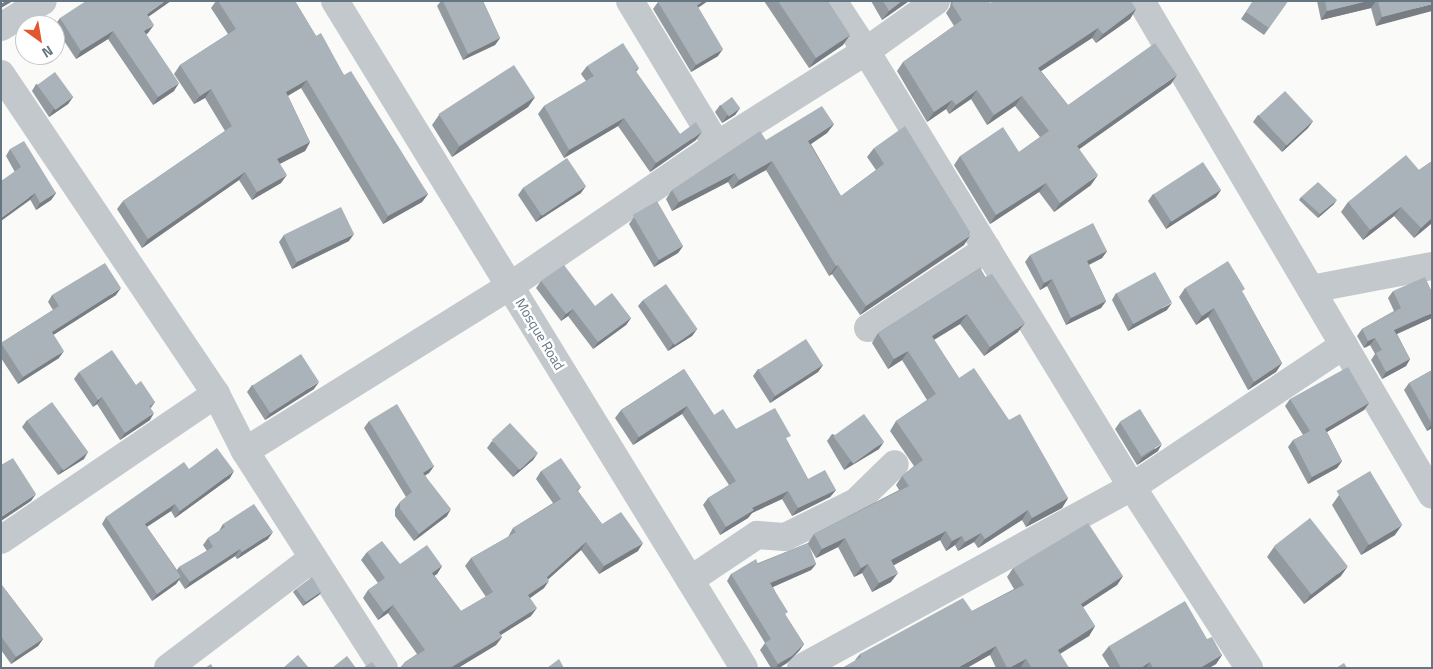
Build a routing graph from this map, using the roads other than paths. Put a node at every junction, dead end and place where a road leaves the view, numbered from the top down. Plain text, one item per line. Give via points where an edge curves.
1 (43, 1) edge
2 (335, 1) edge
3 (630, 1) edge
4 (833, 1) edge
5 (936, 1) edge
6 (1141, 1) edge
7 (1, 27) edge
8 (866, 50) junction
9 (1, 74) edge
10 (717, 144) junction
11 (987, 249) junction
12 (1432, 266) edge
13 (510, 286) junction
14 (1312, 290) junction
15 (868, 328) dead end
16 (1344, 345) junction
17 (216, 394) junction
18 (245, 451) junction
19 (895, 464) dead end
20 (1132, 487) junction
21 (1432, 495) edge
22 (1, 540) edge
23 (313, 558) junction
24 (690, 580) junction
25 (168, 668) edge
26 (384, 668) edge
27 (744, 668) edge
28 (801, 668) edge
29 (1249, 668) edge

1 - 7 street
2 - 13 street, Mosque Road
3 - 10 street
4 - 8 street
5 - 8 street
6 - 14 street
8 - 10 street
8 - 11 street
9 - 17 street
10 - 13 street
11 - 15 street
11 - 20 street
12 - 14 street
13 - 18 street
13 - 24 street, Mosque Road
14 - 16 street
16 - 20 street
16 - 21 street
17 - 18 street
17 - 22 street
18 - 23 street
19 - 24 street via 856,502 785,537 757,535
20 - 28 street
20 - 29 street
23 - 25 street
23 - 26 street
24 - 27 street, Mosque Road

